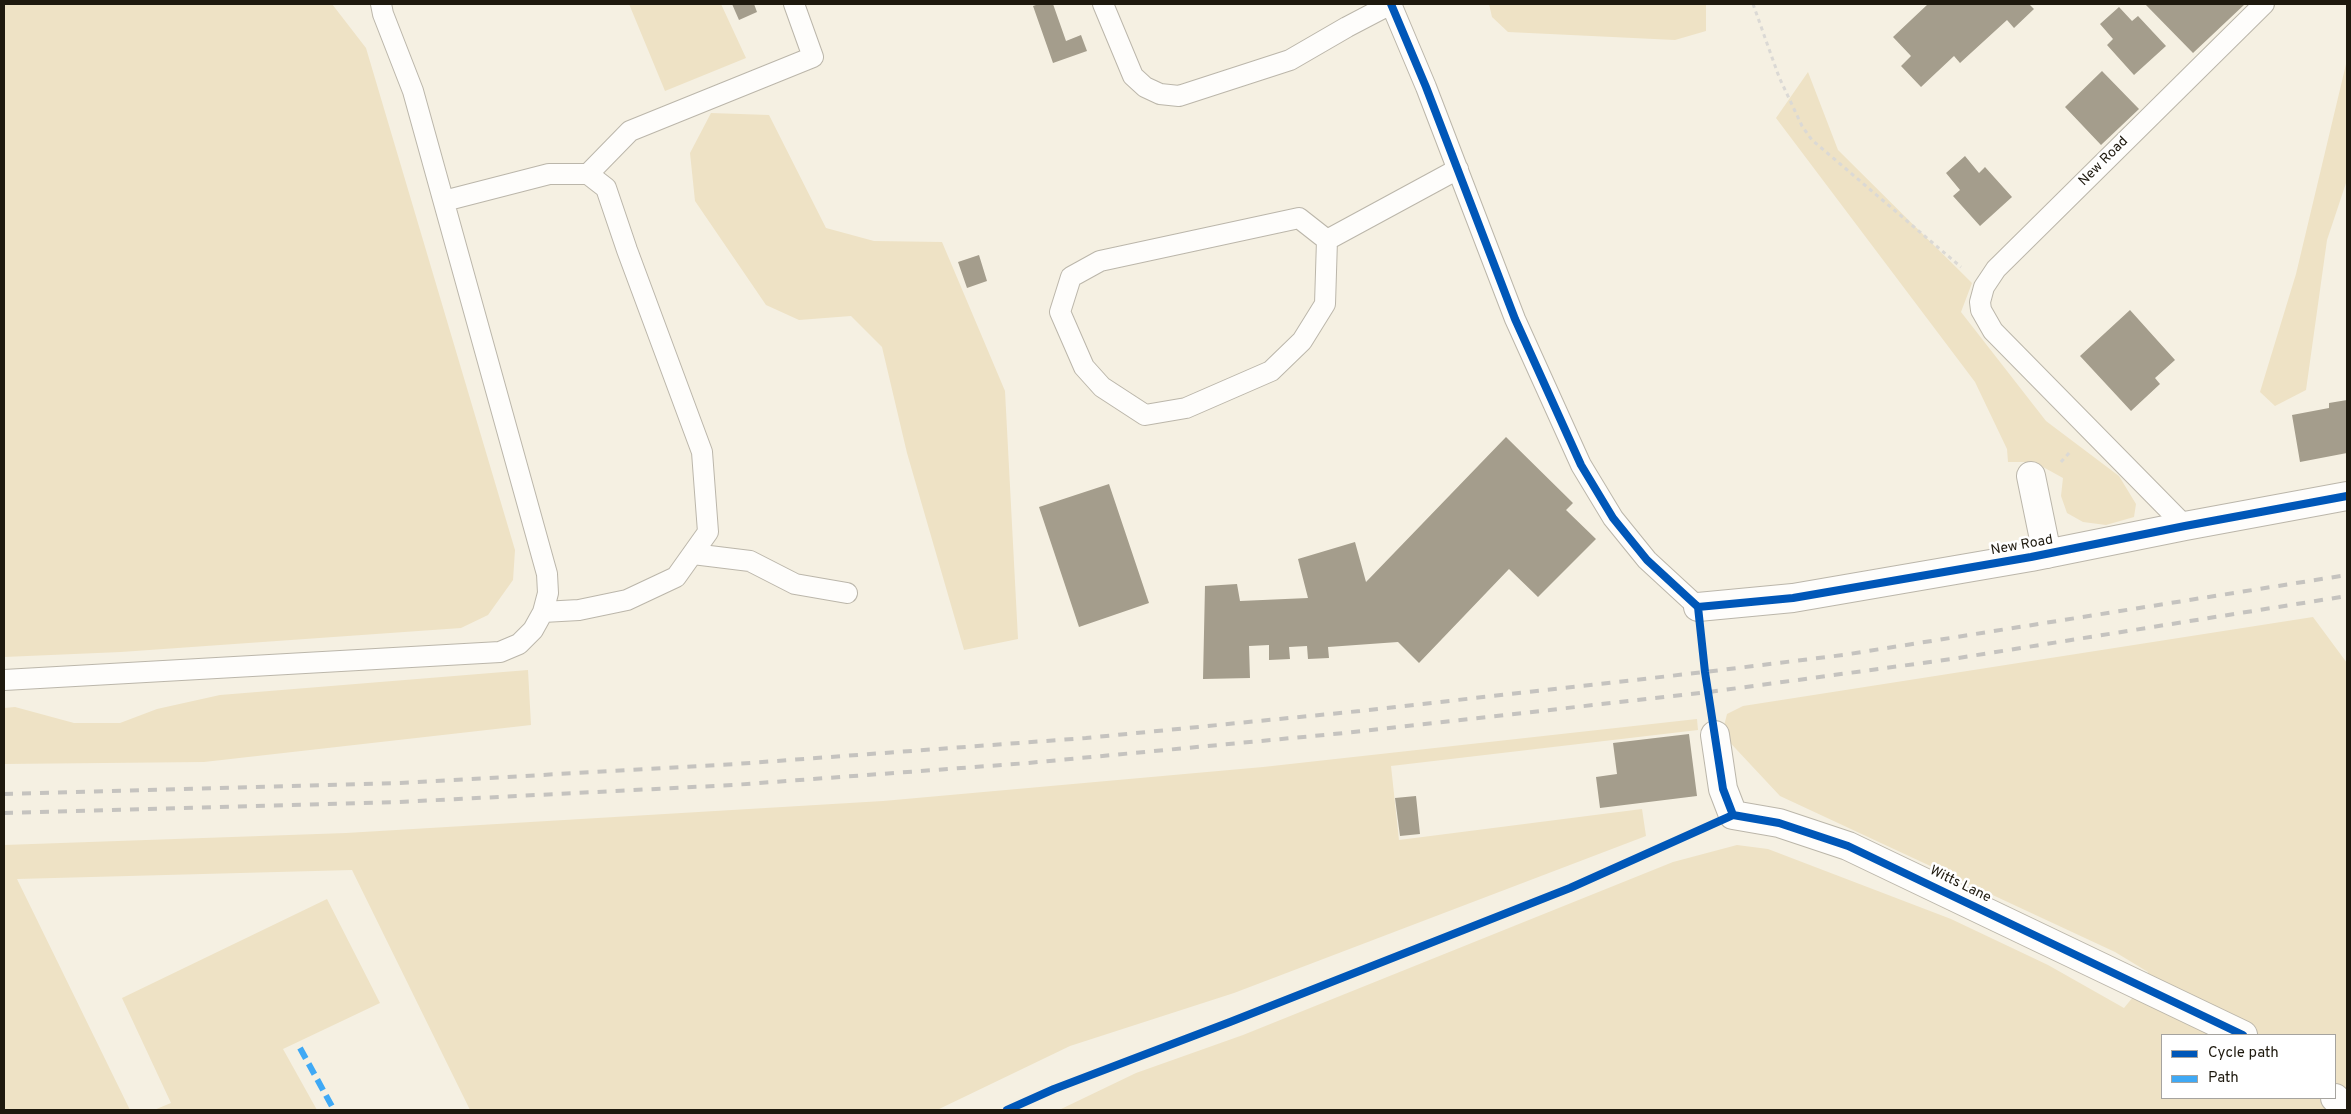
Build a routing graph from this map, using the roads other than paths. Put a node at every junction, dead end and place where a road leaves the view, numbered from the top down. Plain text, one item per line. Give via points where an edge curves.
1 (381, 4) edge
2 (794, 4) edge
3 (1103, 4) edge
4 (1391, 4) edge
5 (2264, 4) edge
6 (1458, 169) junction
7 (588, 174) junction
8 (444, 201) junction
9 (1327, 240) junction
10 (2031, 476) dead end
11 (2347, 496) edge
12 (2184, 526) junction
13 (693, 554) junction
14 (2047, 554) junction
15 (847, 593) dead end
16 (1698, 607) joint
17 (543, 612) junction
18 (4, 680) edge
19 (1714, 735) dead end
20 (2241, 1034) edge
21 (2336, 1099) edge
22 (2347, 1109) edge

1 - 8 lane via 382,14 413,91
2 - 7 lane via 813,57 630,131
3 - 4 lane via 1133,76 1160,94 1179,96 1290,60 1346,26
4 - 6 lane
5 - 12 lane, New Road via 1996,268 1984,287 1980,302 1993,331
6 - 9 lane
6 - 16 lane via 1515,319 1580,466 1613,518 1647,560
7 - 8 lane via 549,174
7 - 13 lane via 606,188 702,452 708,532
8 - 17 lane via 547,574 548,593
9 - 9 lane via 1299,218 1100,261 1071,277 1060,312 1084,367 1102,387 1145,415 1186,408 1271,371 1302,340 1325,304
10 - 14 street
11 - 12 street, New Road
12 - 14 street, New Road
13 - 15 lane via 750,562 795,584
13 - 17 lane via 676,577 627,600 579,610
14 - 16 street, New Road via 1793,598
17 - 18 lane via 534,630 519,644 500,652
19 - 20 street, Witts Lane via 1723,790 1733,815 1778,823 1848,846
21 - 22 street

